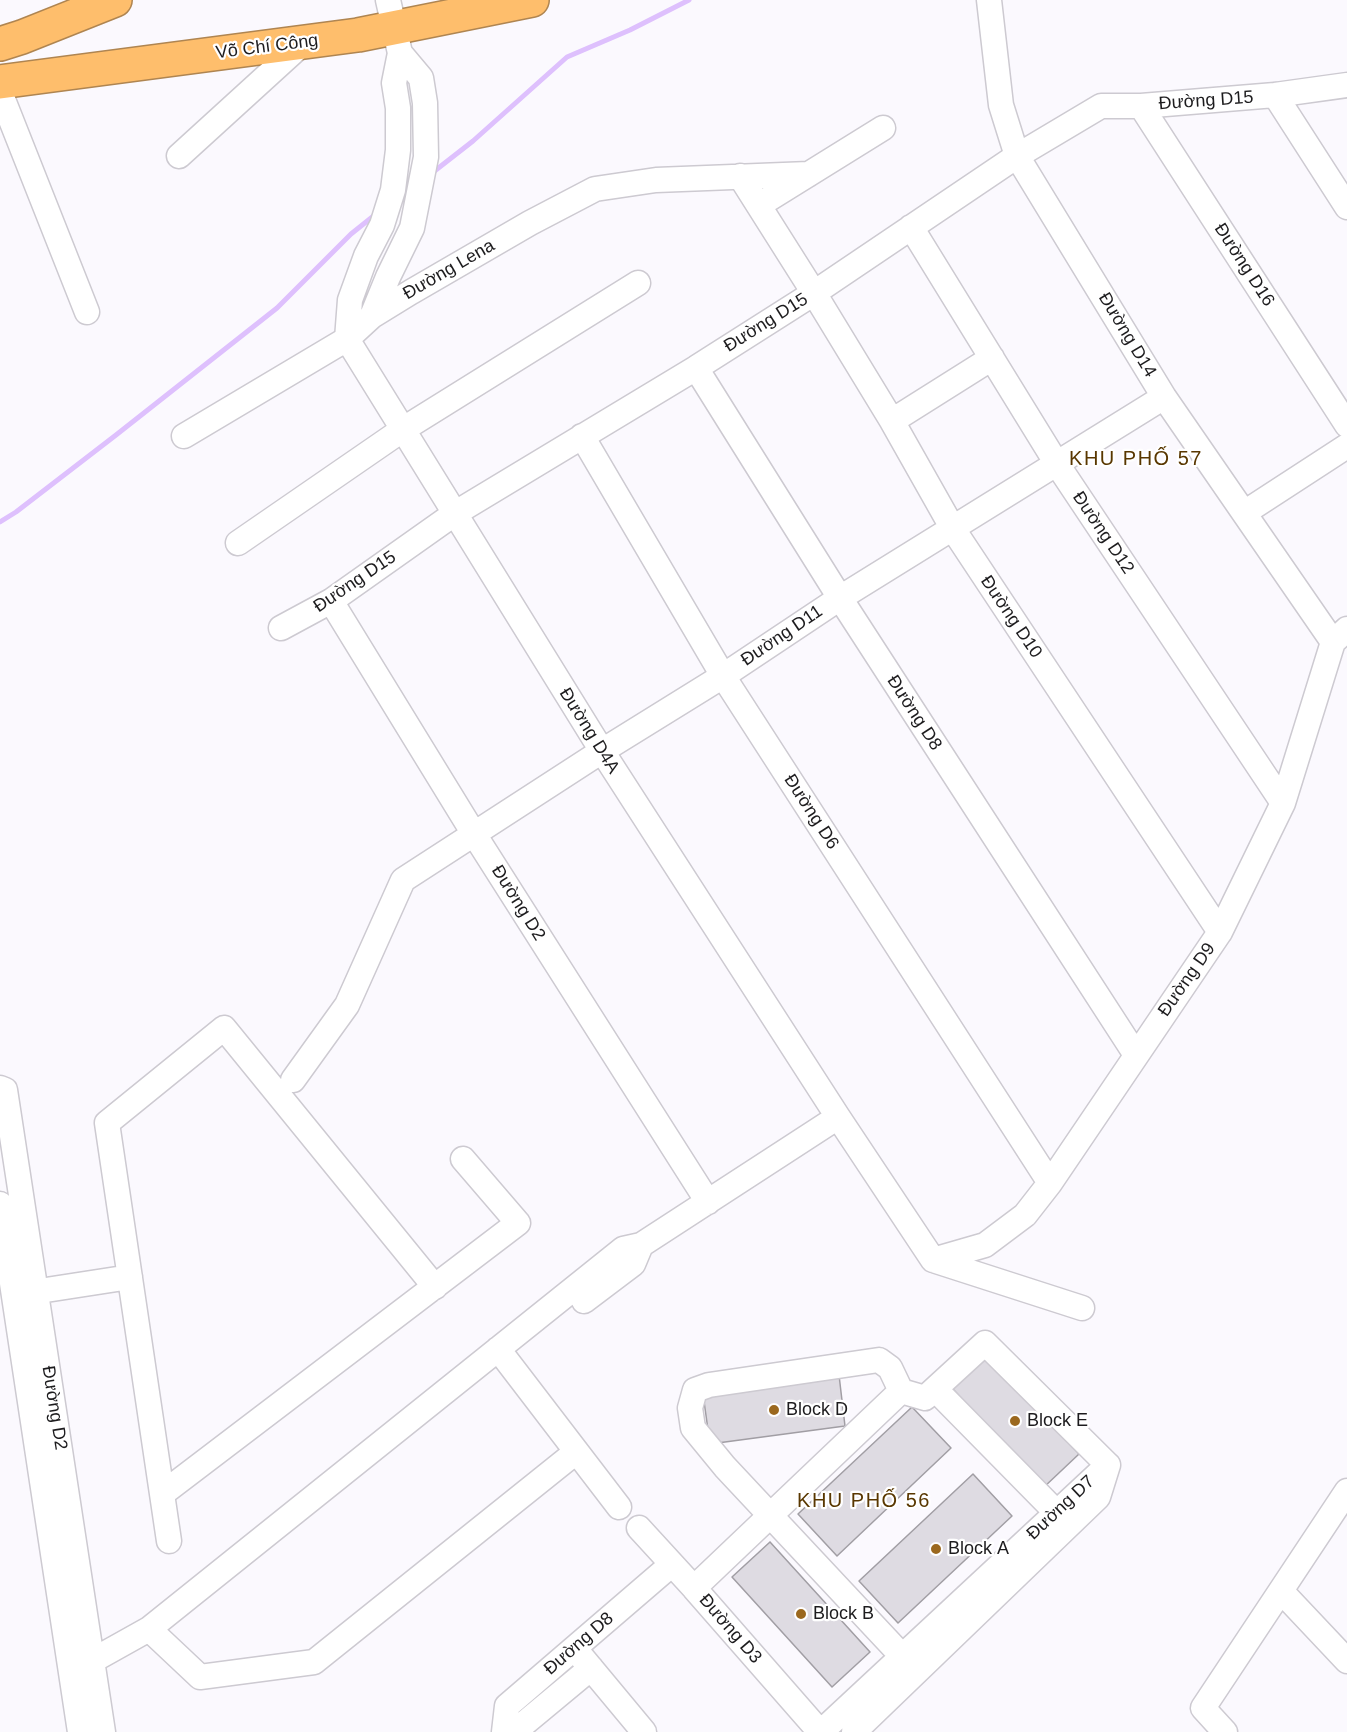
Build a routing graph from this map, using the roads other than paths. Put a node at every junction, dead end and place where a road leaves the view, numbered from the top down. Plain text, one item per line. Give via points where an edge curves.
1 (115, 0) edge
2 (532, 0) edge
3 (989, 0) edge
4 (394, 27) edge
5 (303, 43) junction
6 (0, 44) edge
7 (0, 82) edge
8 (1347, 85) edge
9 (0, 92) edge
10 (1275, 95) junction
11 (425, 103) junction
12 (1141, 106) junction
13 (398, 108) junction
14 (883, 128) dead end
15 (11, 151) edge
16 (179, 156) dead end
17 (1017, 156) junction
18 (809, 174) junction
19 (740, 176) junction
20 (759, 205) junction
21 (1347, 207) edge
22 (911, 227) junction
23 (638, 283) dead end
24 (814, 293) junction
25 (87, 312) dead end
26 (372, 316) junction
27 (347, 339) junction
28 (992, 358) junction
29 (696, 368) junction
30 (1164, 397) junction
31 (892, 421) junction
32 (1347, 425) edge
33 (402, 430) junction
34 (184, 436) dead end
35 (582, 436) junction
36 (1347, 446) edge
37 (1057, 464) junction
38 (1244, 513) junction
39 (454, 514) junction
40 (953, 529) junction
41 (238, 543) dead end
42 (840, 598) junction
43 (331, 601) junction
44 (281, 628) dead end
45 (1340, 635) edge
46 (723, 676) junction
47 (602, 751) junction
48 (1282, 803) junction
49 (474, 834) junction
50 (1220, 932) junction
51 (1136, 1055) junction
52 (293, 1080) dead end
53 (0, 1088) edge
54 (838, 1117) junction
55 (463, 1159) dead end
56 (1050, 1183) junction
57 (708, 1202) junction
58 (0, 1204) edge
59 (933, 1260) junction
60 (130, 1277) junction
61 (435, 1287) junction
62 (17, 1295) edge
63 (1082, 1308) dead end
64 (502, 1355) junction
65 (935, 1389) junction
66 (902, 1391) junction
67 (576, 1452) junction
68 (1108, 1465) junction
69 (1347, 1491) edge
70 (162, 1494) junction
71 (619, 1507) dead end
72 (1056, 1512) junction
73 (769, 1515) junction
74 (639, 1528) dead end
75 (169, 1541) dead end
76 (671, 1565) junction
77 (694, 1588) junction
78 (1281, 1591) junction
79 (154, 1635) junction
80 (574, 1649) junction
81 (902, 1656) junction
82 (1347, 1661) edge
83 (591, 1668) junction
84 (83, 1675) junction
85 (639, 1730) edge
86 (81, 1732) edge
87 (103, 1732) edge
88 (504, 1732) edge
89 (514, 1732) edge
90 (820, 1732) edge
91 (854, 1732) edge
92 (1225, 1732) edge

1 - 6 highway
2 - 4 highway, Võ Chí Công
3 - 17 street, Đường D14 via 1001,105
4 - 5 highway, Võ Chí Công
4 - 11 street via 421,78
4 - 13 street
5 - 7 highway, Võ Chí Công
5 - 16 street
8 - 10 street, Đường D15
9 - 15 street
10 - 12 street, Đường D15
10 - 21 street
11 - 13 street
11 - 26 street via 426,157 412,228
12 - 17 street, Đường D15 via 1101,106
12 - 32 street, Đường D16
13 - 27 street via 393,190 350,300
14 - 18 street
15 - 25 street
17 - 22 street, Đường D15
17 - 30 street, Đường D14
18 - 19 street, Đường Lena
18 - 20 street
19 - 20 street, Đường D10
19 - 26 street, Đường Lena via 656,180 595,189
20 - 24 street, Đường D10
22 - 24 street, Đường D15
22 - 28 street, Đường D12
23 - 33 street
24 - 29 street, Đường D15
24 - 31 street, Đường D10
26 - 27 street, Đường Lena
27 - 33 street, Đường D4A
27 - 34 street, Đường Lena
28 - 31 street
28 - 37 street, Đường D12
29 - 35 street, Đường D15
29 - 42 street, Đường D8
30 - 37 street, Đường D11
30 - 38 street, Đường D14
31 - 40 street, Đường D10
33 - 39 street, Đường D4A
33 - 41 street
35 - 39 street, Đường D15
35 - 46 street, Đường D6
36 - 38 street
37 - 40 street, Đường D11
37 - 48 street, Đường D12
38 - 45 street, Đường D14
39 - 43 street, Đường D15
39 - 47 street, Đường D4A
40 - 42 street, Đường D11
40 - 50 street, Đường D10
42 - 46 street, Đường D11
42 - 51 street, Đường D8
43 - 44 street, Đường D15
43 - 49 street, Đường D2
45 - 48 street, Đường D9
46 - 47 street, Đường D11
46 - 56 street, Đường D6
47 - 49 street, Đường D11
47 - 54 street, Đường D4A
48 - 50 street, Đường D9
49 - 52 street, Đường D11 via 403,880 347,1005
49 - 57 street, Đường D2
50 - 51 street, Đường D9
51 - 56 street, Đường D9
53 - 62 street, Đường D2 via 5,1090
54 - 57 street
54 - 59 street, Đường D4A
55 - 61 street via 518,1223
56 - 59 street, Đường D9 via 1025,1215 985,1245
57 - 64 street via 641,1245 633,1264
58 - 62 street, Đường D2
59 - 63 street
60 - 61 street via 107,1123 224,1028
60 - 62 street
60 - 70 street
61 - 70 street
62 - 84 street, Đường D2
64 - 67 street
64 - 79 street
65 - 66 street via 925,1398
65 - 68 street via 985,1343
65 - 72 street
66 - 73 street
66 - 73 street via 890,1368 879,1360 695,1390 690,1408 693,1428
67 - 71 street
67 - 79 street via 315,1662 200,1677
68 - 72 street, Đường D7
68 - 91 street, Đường D7 via 1098,1497
69 - 78 street
70 - 75 street
72 - 81 street, Đường D7
73 - 77 street
73 - 81 street
74 - 76 street, Đường D3
76 - 77 street, Đường D3
76 - 80 street, Đường D8
77 - 90 street, Đường D3
78 - 82 street
78 - 92 street via 1203,1708
79 - 84 street
80 - 83 street
80 - 88 street, Đường D8 via 507,1706
81 - 90 street, Đường D7
83 - 85 street
83 - 89 street, Đường D8
84 - 86 street, Đường D2
84 - 87 street, Đường D2

